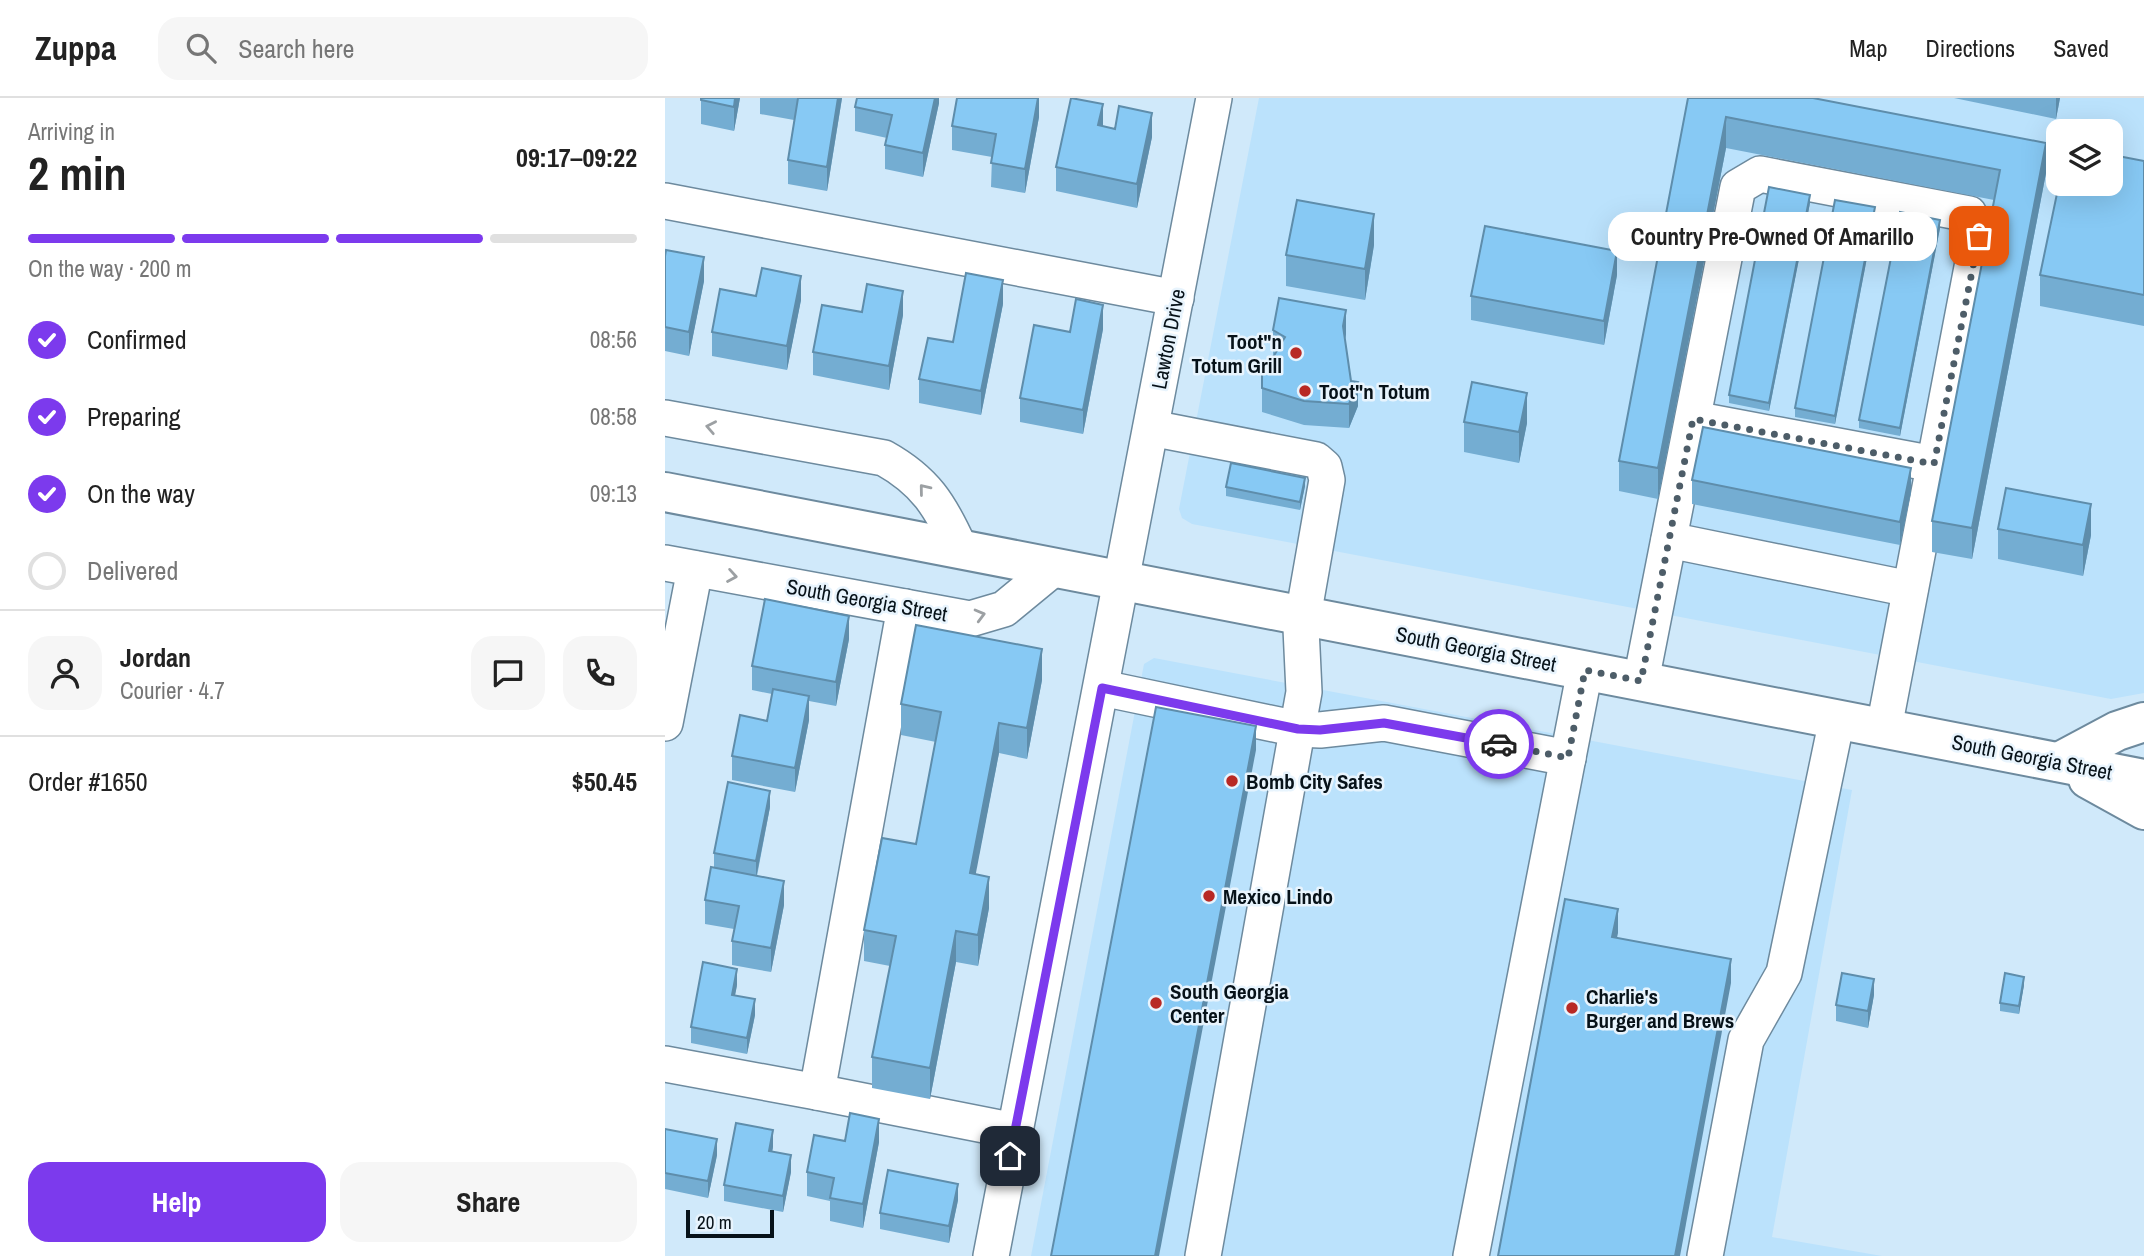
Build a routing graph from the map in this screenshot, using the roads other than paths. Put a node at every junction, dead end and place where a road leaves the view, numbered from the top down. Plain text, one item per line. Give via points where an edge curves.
1 (1214, 98) edge
2 (665, 201) edge
3 (1176, 298) junction
4 (665, 418) edge
5 (1693, 419) junction
6 (1151, 428) junction
7 (1934, 464) junction
8 (665, 492) edge
9 (1669, 540) junction
10 (959, 547) junction
11 (680, 566) edge
12 (1055, 567) junction
13 (1123, 580) junction
14 (1910, 589) junction
15 (905, 607) junction
16 (1302, 615) junction
17 (1585, 670) junction
18 (1641, 681) junction
19 (1102, 688) junction
20 (1837, 719) junction
21 (2144, 722) edge
22 (665, 723) edge
23 (1884, 728) junction
24 (1298, 729) junction
25 (1568, 758) junction
26 (2059, 762) junction
27 (2144, 779) edge
28 (2144, 810) edge
29 (665, 1064) edge
30 (817, 1091) junction
31 (1015, 1131) junction
32 (991, 1256) edge
33 (1203, 1256) edge
34 (1471, 1256) edge
35 (1705, 1256) edge

1 - 3 street, Lawton Drive
2 - 3 street
3 - 6 street, Lawton Drive
10 -> 4 street via 945,514 912,474 884,458
5 - 7 street
5 - 7 street via 1738,187 1760,174 1969,215 1979,236
5 - 9 street
6 - 13 street, Lawton Drive
6 - 16 street via 1316,460 1324,467 1327,480
7 - 14 street
8 - 10 main road, South Georgia Street
9 - 14 street
9 - 18 street
10 - 12 main road, South Georgia Street
11 -> 15 street, South Georgia Street
11 - 22 street
12 - 13 main road, South Georgia Street
15 -> 12 street, South Georgia Street via 970,619 1004,609
13 - 16 main road, South Georgia Street
13 - 19 street, Lawton Drive
14 - 23 street
15 - 30 street
16 - 17 main road, South Georgia Street
16 - 24 street via 1304,692
17 - 18 main road, South Georgia Street
17 - 25 street
18 - 20 main road, South Georgia Street
19 - 24 street
19 - 31 street, Lawton Drive
20 - 23 main road, South Georgia Street
20 - 35 street via 1784,972 1746,1040
21 - 26 main road
23 - 26 main road, South Georgia Street
24 - 25 street via 1384,723
24 - 33 street
25 - 34 street
26 - 27 main road, South Georgia Street
26 - 28 main road
29 - 30 street
30 - 31 street
31 - 32 street, Lawton Drive

